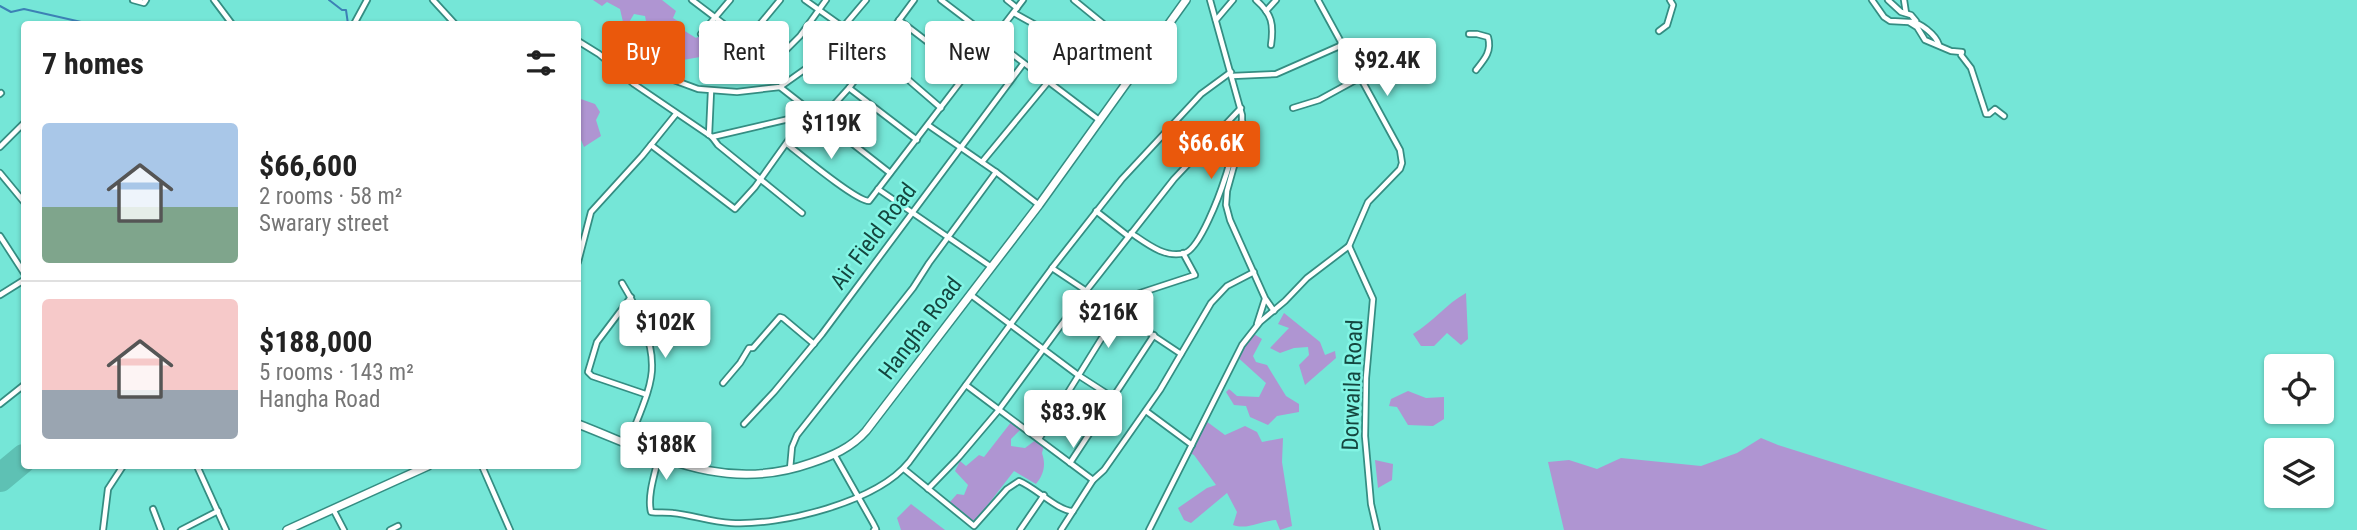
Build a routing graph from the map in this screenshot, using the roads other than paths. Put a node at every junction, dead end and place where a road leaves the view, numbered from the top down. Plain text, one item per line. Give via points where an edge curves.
1 (133, 0) edge
2 (146, 0) edge
3 (214, 0) edge
4 (367, 0) edge
5 (433, 0) edge
6 (692, 0) edge
7 (730, 0) edge
8 (780, 0) edge
9 (805, 0) edge
10 (826, 0) edge
11 (866, 0) edge
12 (914, 0) edge
13 (941, 0) edge
14 (1007, 0) edge
15 (1023, 0) edge
16 (1074, 0) edge
17 (1186, 0) edge
18 (1210, 0) edge
19 (1233, 0) edge
20 (1256, 0) edge
21 (1276, 0) edge
22 (1318, 0) edge
23 (1670, 0) edge
24 (1872, 0) edge
25 (1888, 0) edge
26 (1904, 0) edge
27 (818, 9) junction
28 (1016, 10) junction
29 (1266, 11) junction
30 (1906, 13) junction
31 (715, 18) junction
32 (899, 20) joint
33 (1216, 20) junction
34 (230, 21) edge
35 (356, 21) edge
36 (452, 21) edge
37 (712, 21) edge
38 (719, 21) edge
39 (763, 21) edge
40 (835, 21) edge
41 (848, 21) edge
42 (968, 21) edge
43 (1007, 21) edge
44 (1034, 21) edge
45 (1100, 21) edge
46 (1171, 21) edge
47 (1916, 21) junction
48 (1909, 22) junction
49 (1659, 31) dead end
50 (1469, 34) dead end
51 (925, 40) edge
52 (581, 42) edge
53 (1271, 45) dead end
54 (1342, 45) junction
55 (1939, 46) junction
56 (789, 47) edge
57 (1014, 57) edge
58 (1023, 64) junction
59 (1028, 68) edge
60 (1476, 70) dead end
61 (803, 71) edge
62 (1232, 74) junction
63 (1361, 77) junction
64 (911, 82) edge
65 (682, 84) edge
66 (852, 84) edge
67 (958, 84) edge
68 (1046, 84) edge
69 (1051, 84) edge
70 (1125, 84) edge
71 (780, 87) junction
72 (849, 88) junction
73 (711, 91) junction
74 (1241, 107) junction
75 (941, 108) junction
76 (1293, 108) dead end
77 (809, 113) junction
78 (676, 114) junction
79 (2004, 116) dead end
80 (821, 119) junction
81 (1099, 120) junction
82 (1242, 120) junction
83 (928, 125) junction
84 (21, 126) edge
85 (711, 137) junction
86 (917, 140) junction
87 (787, 144) junction
88 (651, 145) junction
89 (0, 148) edge
90 (961, 148) junction
91 (982, 163) junction
92 (996, 172) junction
93 (0, 173) edge
94 (890, 173) junction
95 (760, 180) junction
96 (878, 189) junction
97 (1220, 190) junction
98 (1227, 191) junction
99 (21, 198) edge
100 (1039, 205) junction
101 (1096, 211) junction
102 (802, 213) dead end
103 (912, 214) junction
104 (1129, 235) junction
105 (0, 236) edge
106 (947, 238) junction
107 (1349, 246) junction
108 (581, 250) edge
109 (1182, 253) junction
110 (990, 266) junction
111 (21, 268) edge
112 (1052, 268) junction
113 (1254, 272) junction
114 (21, 282) edge
115 (622, 283) dead end
116 (1086, 290) junction
117 (0, 295) edge
118 (971, 295) junction
119 (631, 296) junction
120 (1131, 296) dead end
121 (1265, 298) junction
122 (1274, 311) junction
123 (1118, 312) junction
124 (1011, 323) junction
125 (1257, 326) junction
126 (1154, 335) junction
127 (814, 344) junction
128 (1044, 349) junction
129 (1181, 354) junction
130 (1079, 375) junction
131 (723, 383) dead end
132 (966, 385) junction
133 (21, 387) edge
134 (645, 394) junction
135 (1112, 397) junction
136 (0, 404) edge
137 (999, 411) junction
138 (1146, 411) junction
139 (744, 424) dead end
140 (581, 425) edge
141 (1039, 439) junction
142 (628, 444) junction
143 (1192, 444) junction
144 (834, 454) junction
145 (659, 456) junction
146 (1070, 463) junction
147 (904, 468) junction
148 (121, 469) edge
149 (198, 469) edge
150 (421, 469) edge
151 (483, 469) edge
152 (790, 470) junction
153 (1093, 480) junction
154 (928, 489) junction
155 (1044, 495) junction
156 (857, 497) junction
157 (332, 508) junction
158 (153, 509) dead end
159 (218, 511) junction
160 (1074, 511) junction
161 (398, 526) dead end
162 (103, 530) edge
163 (160, 530) edge
164 (181, 530) edge
165 (226, 530) edge
166 (287, 530) edge
167 (344, 530) edge
168 (390, 530) edge
169 (510, 530) edge
170 (876, 530) edge
171 (1020, 530) edge
172 (1060, 530) edge
173 (1149, 530) edge
174 (1377, 530) edge

1 - 2 street
3 - 34 street
4 - 35 street
5 - 36 street
6 - 31 street
7 - 31 street
8 - 39 street
9 - 27 street
10 - 27 street
11 - 41 street
12 - 32 street
13 - 42 street
14 - 28 street
15 - 28 street
16 - 45 street
17 - 46 highway, Hangha Road
18 - 33 street
19 - 33 street
20 - 29 street
21 - 29 street
22 - 54 street
23 - 49 street via 1673,5 1667,25
24 - 48 street via 1884,17
25 - 30 street
26 - 30 street
27 - 40 street
27 - 56 street
28 - 43 street
28 - 44 street
29 - 53 street via 1273,25
30 - 47 street
31 - 37 street
31 - 38 street
32 - 51 street
33 - 62 street
47 - 48 street
47 - 55 street via 1934,35
48 - 55 street via 1925,40
50 - 60 street via 1488,37 1490,45
52 - 78 street
54 - 62 street via 1276,74
54 - 63 street
55 - 79 street via 1962,52 1986,114 1995,109
57 - 58 street
58 - 59 street
58 - 90 street, Air Field Road
61 - 71 street
62 - 74 street
62 - 101 street via 1206,89
63 - 76 street via 1319,100
63 - 107 street via 1402,156 1400,169 1364,211
64 - 75 street
65 - 73 street
66 - 72 street
67 - 75 street
68 - 91 street
69 - 81 street
70 - 81 highway, Hangha Road
71 - 73 street
71 - 77 street
72 - 80 street
72 - 86 street
73 - 85 street
74 - 82 street
74 - 104 street
75 - 83 street
77 - 80 street
77 - 85 street
77 - 87 street
78 - 85 street
78 - 88 street
80 - 94 street
81 - 100 highway, Hangha Road
82 - 97 street
82 - 98 street via 1242,137
83 - 86 street
83 - 90 street
84 - 89 street
85 - 95 street
86 - 94 street
87 - 95 street
87 - 96 street via 865,201
88 - 95 street via 734,208
88 - 108 street via 591,212
90 - 91 street
90 - 103 street, Air Field Road
91 - 92 street
92 - 100 street
92 - 106 street
93 - 99 street
94 - 96 street
95 - 102 street
96 - 103 street
97 - 98 street
97 - 109 street via 1197,241
98 - 113 street via 1229,216
100 - 110 highway, Hangha Road
101 - 104 street
101 - 112 street
103 - 106 street
103 - 127 street, Air Field Road
104 - 109 street via 1159,250
104 - 116 street
105 - 111 street
106 - 110 street
106 - 152 street via 797,435
107 - 122 street via 1311,274
107 - 174 street, Dorwaila Road via 1373,299 1365,436
109 - 120 street via 1195,275
110 - 118 highway, Hangha Road
112 - 116 street
112 - 124 street
113 - 121 street
113 - 129 street via 1227,286 1211,303
114 - 117 street
115 - 119 street
116 - 123 street
116 - 128 street
118 - 124 street
118 - 144 highway, Hangha Road via 866,431
119 - 134 street via 651,358
119 - 134 street via 597,342 588,372
121 - 122 street
121 - 125 street
122 - 125 street
123 - 126 street
123 - 130 street
124 - 128 street
124 - 132 street
125 - 143 street via 1242,345
126 - 129 street
126 - 135 street
127 - 131 street via 780,317
127 - 139 street, Air Field Road
128 - 130 street
128 - 137 street
129 - 138 street
130 - 135 street
130 - 141 street
132 - 137 street
132 - 147 street
133 - 136 street
134 - 142 street
135 - 146 street
137 - 141 street
137 - 154 street
138 - 143 street
138 - 153 street
140 - 142 highway, Hangha Road
141 - 146 street
142 - 145 highway, Hangha Road
143 - 173 street
144 - 152 highway, Hangha Road
144 - 156 street
145 - 152 highway, Hangha Road via 731,475
145 - 156 street via 650,508 654,513 764,523
146 - 153 street
147 - 154 street
147 - 156 street
148 - 162 street via 108,489
149 - 159 street
150 - 157 highway
151 - 169 street
153 - 160 street
154 - 155 street via 975,526 1015,482
155 - 160 street via 1065,511
155 - 171 street
156 - 170 street
157 - 166 highway
157 - 167 street
158 - 163 street
159 - 164 street
159 - 165 street
160 - 172 street
161 - 168 street

